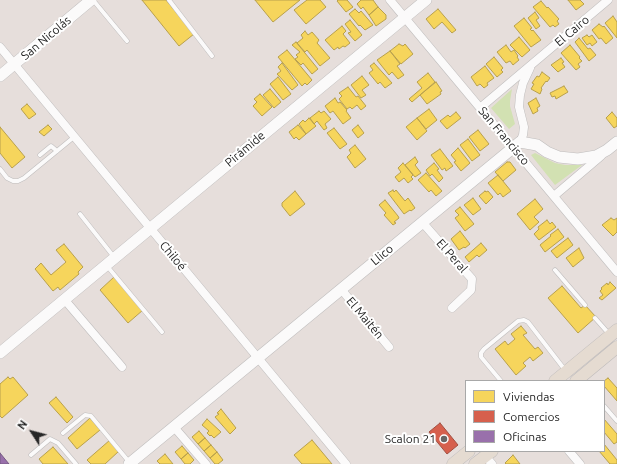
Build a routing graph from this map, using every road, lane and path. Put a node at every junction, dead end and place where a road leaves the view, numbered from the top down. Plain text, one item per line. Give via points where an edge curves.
1 (92, 0) edge
2 (169, 0) edge
3 (390, 0) edge
4 (426, 0) edge
5 (608, 0) edge
6 (405, 17) junction
7 (127, 41) dead end
8 (0, 47) edge
9 (212, 56) dead end
10 (535, 62) junction
11 (14, 64) junction
12 (0, 76) edge
13 (480, 108) junction
14 (74, 137) junction
15 (617, 142) edge
16 (516, 144) junction
17 (607, 150) junction
18 (57, 151) junction
19 (40, 155) dead end
20 (0, 169) edge
21 (554, 196) junction
22 (80, 214) dead end
23 (422, 222) junction
24 (150, 228) junction
25 (110, 261) junction
26 (555, 270) dead end
27 (617, 272) edge
28 (341, 289) junction
29 (64, 299) junction
30 (585, 305) dead end
31 (452, 308) dead end
32 (595, 318) dead end
33 (162, 332) dead end
34 (614, 333) edge
35 (389, 347) dead end
36 (617, 347) edge
37 (0, 354) edge
38 (258, 358) junction
39 (122, 367) dead end
40 (566, 372) junction
41 (500, 380) edge
42 (556, 380) edge
43 (579, 380) edge
44 (605, 407) edge
45 (617, 421) edge
46 (174, 427) junction
47 (63, 433) dead end
48 (468, 452) edge
49 (570, 452) edge
50 (31, 455) dead end
51 (490, 457) edge
52 (130, 463) edge
53 (76, 464) edge
54 (206, 464) edge
55 (346, 464) edge
56 (453, 464) edge
57 (476, 464) edge
58 (580, 464) edge

1 - 7 lane
1 - 11 street, San Nicolás
2 - 9 lane
3 - 6 street, San Francisco
4 - 6 street, Pirámide
5 - 10 street, El Cairo
6 - 13 street, San Francisco
6 - 24 street, Pirámide
8 - 11 street, Chiloé
10 - 13 street, El Cairo
10 - 16 street, El Cairo via 521,88 519,107 524,127 523,135
11 - 12 street, San Nicolás
11 - 14 street, Chiloé
13 - 16 street, San Francisco
14 - 18 lane
14 - 24 street, Chiloé
15 - 17 street
16 - 17 street via 537,146 553,155 571,159 590,158
16 - 21 street, San Francisco
16 - 23 street, Llico
17 - 21 street
18 - 19 lane via 52,146
18 - 20 lane via 18,181 7,178
21 - 27 street, San Francisco
22 - 25 lane
23 - 28 street, Llico
23 - 31 street, El Peral via 472,278 471,290
24 - 25 street, Pirámide
24 - 38 street, Chiloé
25 - 29 street, Pirámide
25 - 33 lane
26 - 30 lane
28 - 35 street, El Maitén
28 - 38 street, Llico
29 - 37 street, Pirámide
29 - 39 street
32 - 34 lane
34 - 40 main road
36 - 43 main road
38 - 46 street, Llico
38 - 55 street, Chiloé
40 - 41 lane via 524,320 518,321 481,353 481,357
40 - 42 main road
44 - 45 lane
46 - 52 street, Llico
46 - 54 street
47 - 52 lane via 85,415 91,416
48 - 56 main road
49 - 58 street
50 - 53 lane via 50,439 58,443
51 - 57 main road

